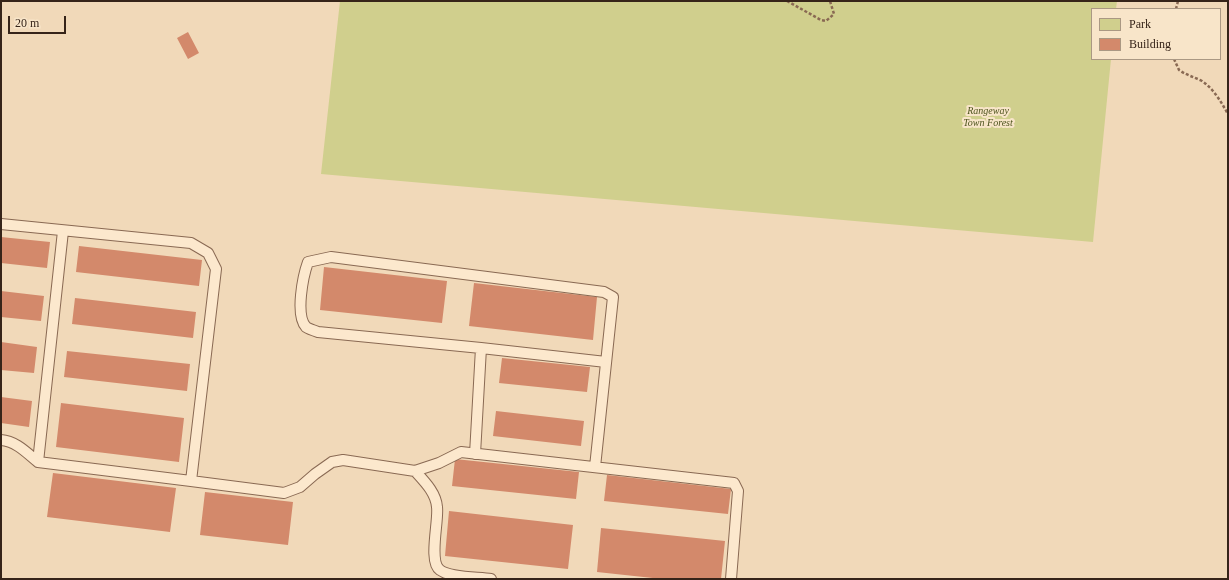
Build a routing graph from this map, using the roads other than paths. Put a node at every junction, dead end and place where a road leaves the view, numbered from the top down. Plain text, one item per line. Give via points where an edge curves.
1 (1, 224) edge
2 (63, 231) junction
3 (481, 348) junction
4 (606, 362) junction
5 (1, 440) edge
6 (475, 454) junction
7 (38, 462) junction
8 (594, 467) junction
9 (416, 471) junction
10 (191, 481) junction
11 (491, 579) edge
12 (731, 579) edge

1 - 2 lane
2 - 7 lane
2 - 10 lane via 191,243 208,253 216,269
3 - 4 lane
3 - 4 lane via 318,332 306,326 300,312 304,274 308,262 331,256 604,292 613,297
3 - 6 lane
4 - 8 lane
5 - 7 lane via 20,447
6 - 8 lane
6 - 9 lane via 461,452
7 - 10 lane
8 - 12 lane via 734,483 738,491
9 - 10 lane via 343,460 332,462 300,487 284,492
9 - 11 lane via 433,493 437,508 434,561 439,570 449,574

